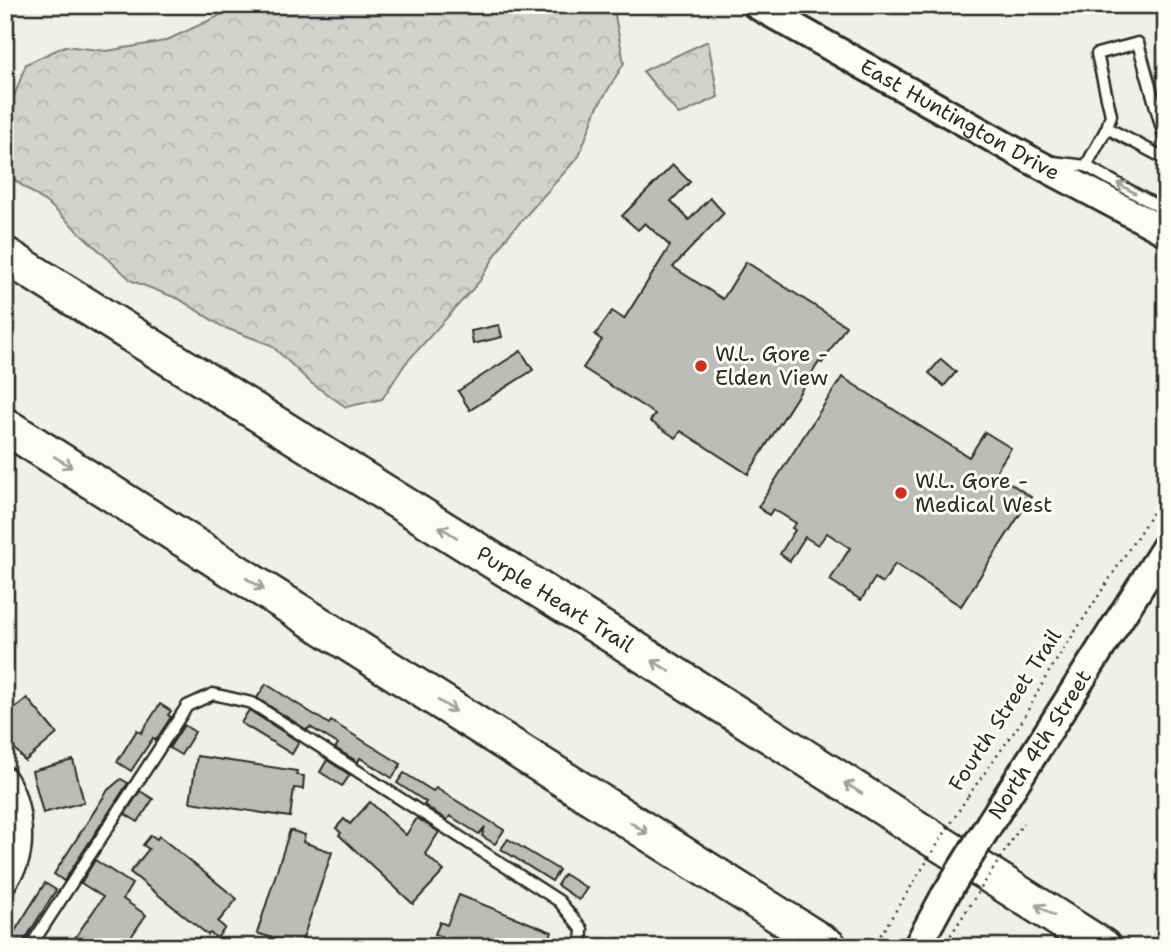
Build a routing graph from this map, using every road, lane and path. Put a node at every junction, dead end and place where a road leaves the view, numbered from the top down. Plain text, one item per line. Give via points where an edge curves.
1 (756, 5) edge
2 (1107, 128) junction
3 (1166, 145) edge
4 (1165, 159) edge
5 (1031, 160) junction
6 (1086, 166) junction
7 (1166, 211) edge
8 (1166, 232) edge
9 (5, 255) edge
10 (5, 426) edge
11 (1166, 492) edge
12 (1166, 546) edge
13 (5, 776) edge
14 (1023, 823) dead end
15 (5, 885) edge
16 (30, 947) edge
17 (581, 947) edge
18 (829, 947) edge
19 (873, 947) edge
20 (917, 947) edge
21 (943, 947) edge
22 (1103, 947) edge

1 - 5 street, East Huntington Drive
2 - 3 lane via 1111,115 1097,54 1138,43
2 - 4 lane
2 - 6 lane
3 - 4 lane
5 - 6 lane
5 - 8 street, East Huntington Drive
7 -> 6 lane
22 -> 9 highway, Purple Heart Trail
10 -> 18 highway
11 - 19 path, Fourth Street Trail, bridge
12 - 20 street, North 4th Street, bridge via 990,822
13 - 15 street via 16,801 21,843 17,865
14 - 21 path, bridge
16 - 17 lane via 187,706 213,694 252,703 559,901 582,929

